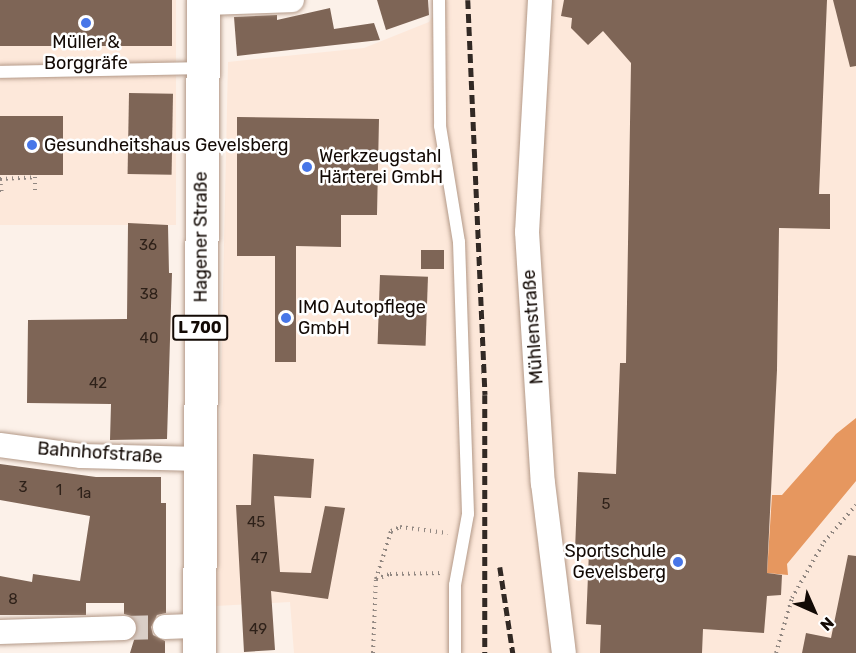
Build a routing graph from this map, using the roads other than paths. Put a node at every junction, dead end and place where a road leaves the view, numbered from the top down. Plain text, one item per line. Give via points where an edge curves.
1 (292, 0) edge
2 (439, 0) edge
3 (540, 0) edge
4 (203, 2) edge
5 (202, 68) junction
6 (0, 72) edge
7 (0, 445) edge
8 (200, 459) junction
9 (165, 627) tunnel mouth
10 (124, 628) tunnel mouth
11 (0, 632) edge
12 (199, 639) edge
13 (455, 653) edge
14 (564, 653) edge

1 - 4 street
2 - 13 lane via 440,126 459,242 467,535 455,585
3 - 14 street, Mühlenstraße via 527,232 543,483
4 - 5 main road, Hagener Straße / L 700
5 - 6 lane
5 - 8 main road, Hagener Straße / L 700
7 - 8 street, Bahnhofstraße via 81,456
8 - 12 main road, Hagener Straße / L 700
9 - 12 street
10 - 11 street

